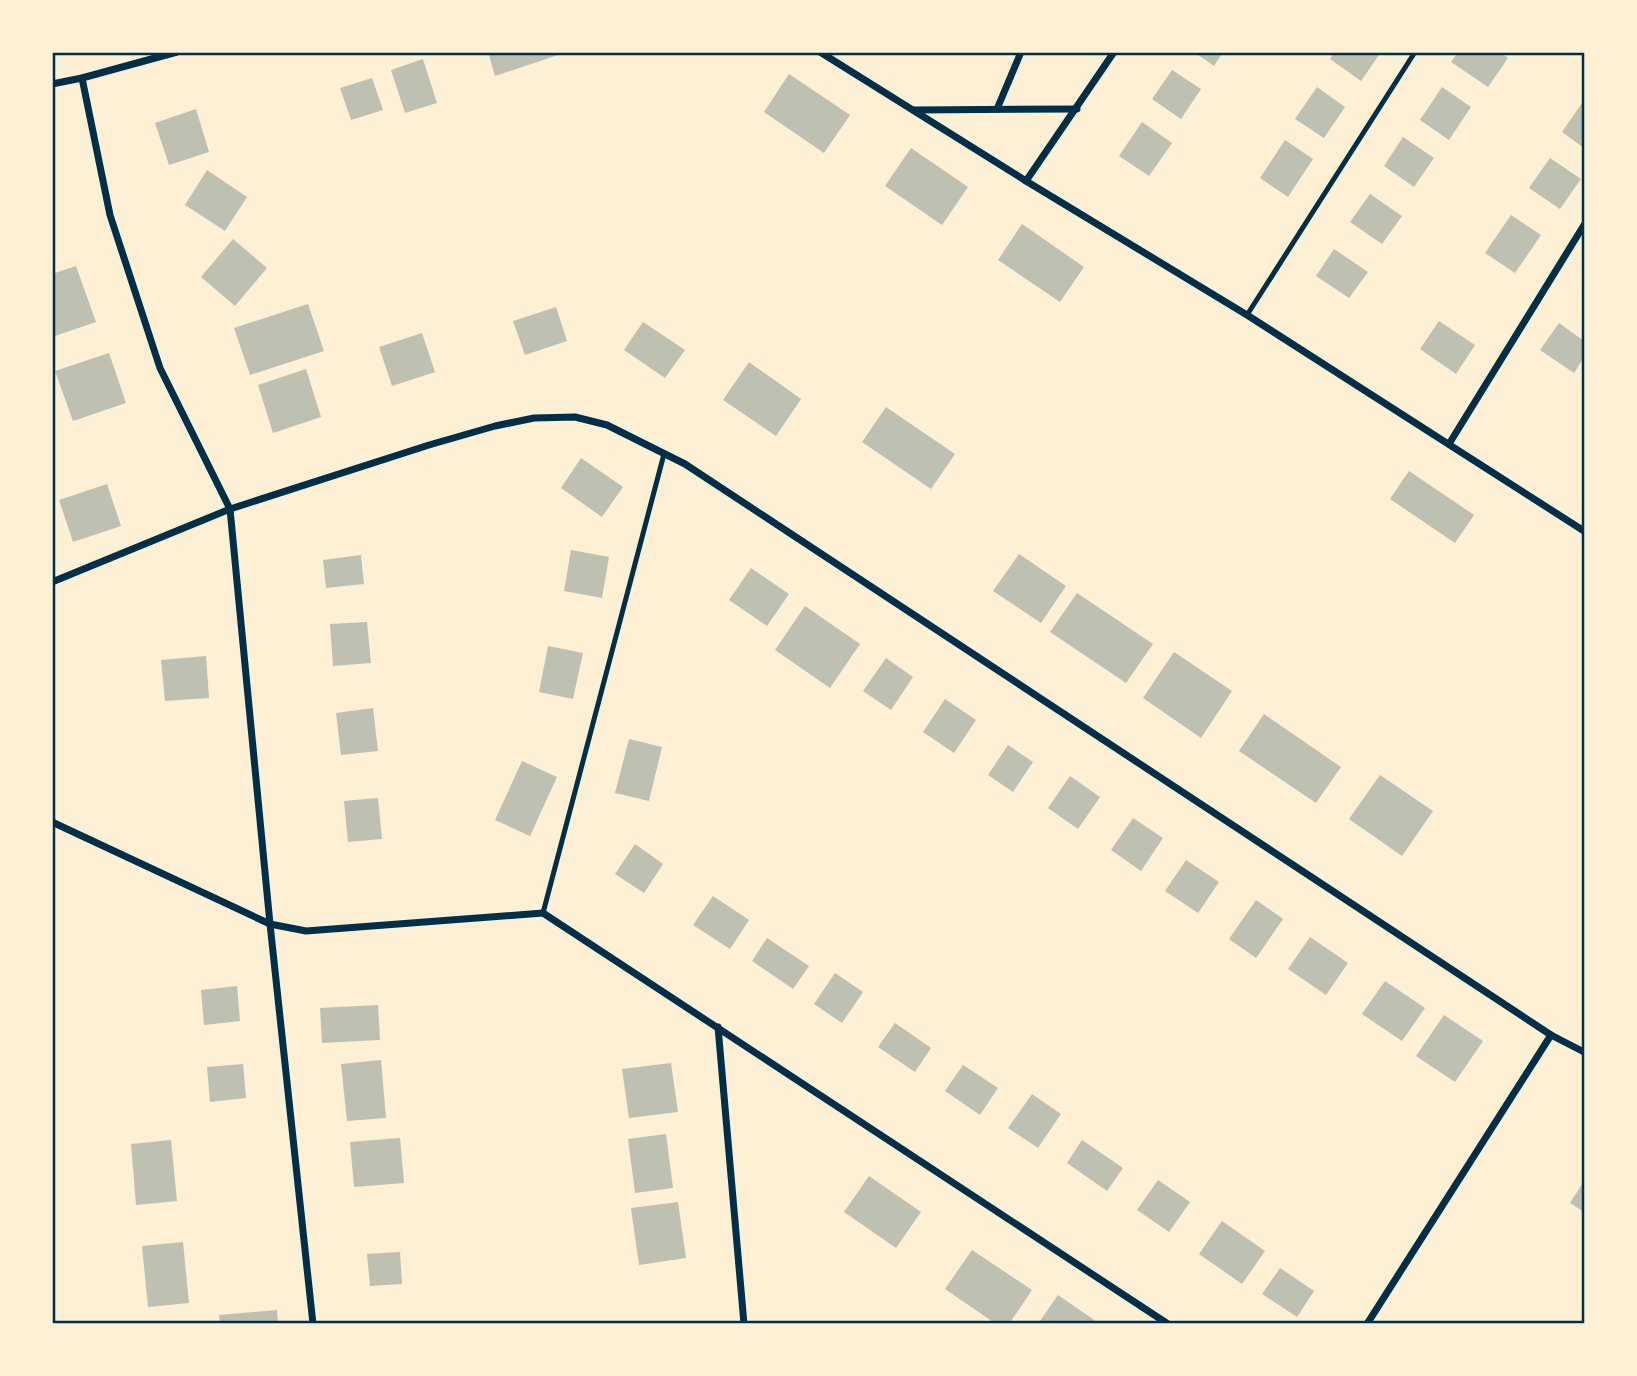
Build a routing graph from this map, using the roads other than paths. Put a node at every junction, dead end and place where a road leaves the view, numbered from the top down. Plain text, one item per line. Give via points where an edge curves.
1 (177, 52) edge
2 (820, 52) edge
3 (1021, 52) edge
4 (1114, 52) edge
5 (1415, 52) edge
6 (82, 78) junction
7 (52, 84) edge
8 (997, 109) junction
9 (1077, 109) junction
10 (913, 110) junction
11 (1026, 181) junction
12 (1584, 225) edge
13 (1247, 315) junction
14 (1449, 443) junction
15 (664, 454) junction
16 (230, 509) junction
17 (1584, 531) edge
18 (52, 582) edge
19 (52, 822) edge
20 (543, 913) junction
21 (270, 924) junction
22 (718, 1027) junction
23 (1551, 1035) junction
24 (1584, 1052) edge
25 (313, 1324) edge
26 (744, 1324) edge
27 (1168, 1324) edge
28 (1367, 1324) edge

1 - 6 street
2 - 10 street
3 - 8 street
4 - 9 street
5 - 13 lane
6 - 7 street
6 - 16 street via 110,215 160,368
8 - 9 street
8 - 10 street
9 - 11 street
10 - 11 street
11 - 13 street
12 - 14 street
13 - 14 street
14 - 17 street
15 - 16 street via 607,425 575,416 534,418 429,445
15 - 20 lane
15 - 23 street
16 - 18 street
16 - 21 street
19 - 21 street
20 - 21 street via 306,931
20 - 22 street
21 - 25 street
22 - 26 street
22 - 27 street
23 - 24 street
23 - 28 street

